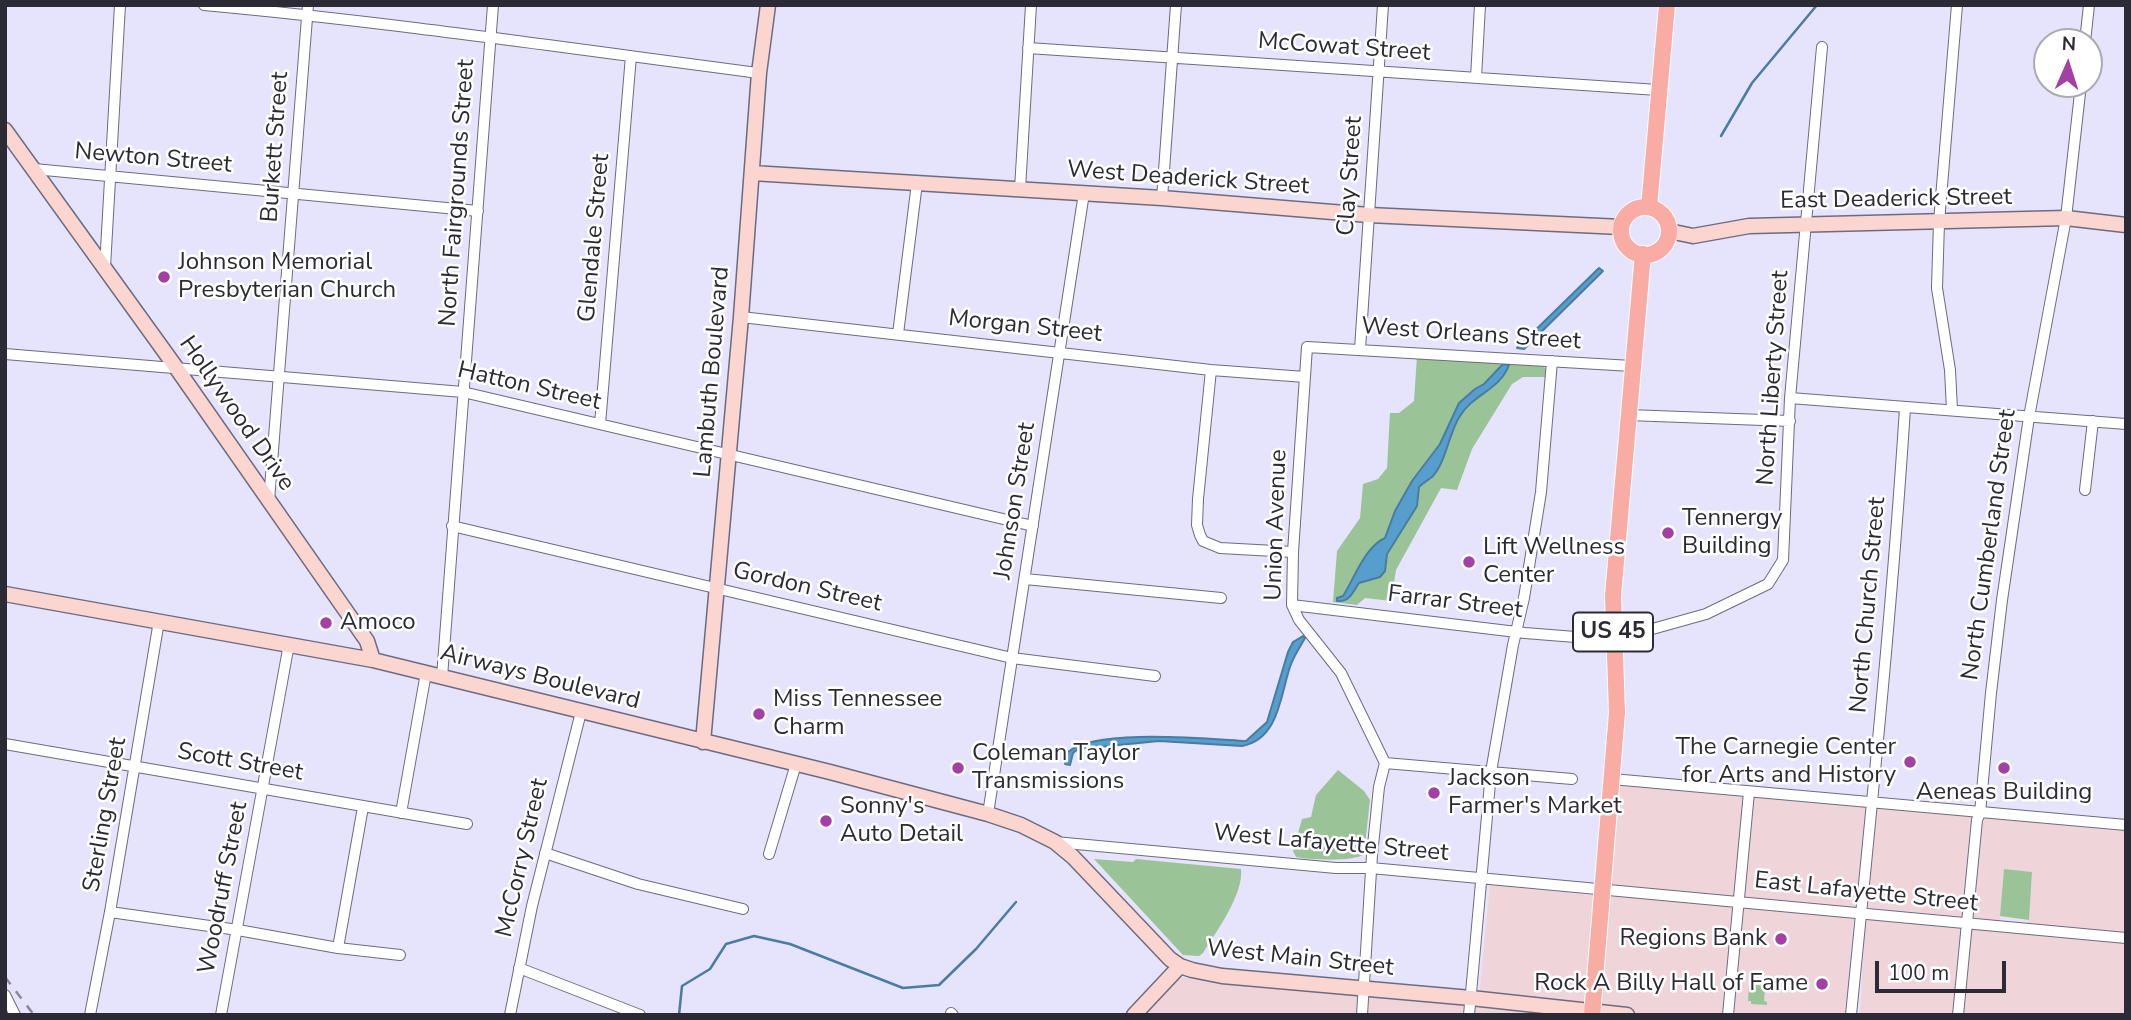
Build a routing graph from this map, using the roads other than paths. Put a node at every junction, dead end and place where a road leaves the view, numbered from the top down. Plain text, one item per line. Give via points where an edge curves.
1 (120, 5) edge
2 (204, 5) edge
3 (493, 5) edge
4 (768, 5) edge
5 (1031, 5) edge
6 (1177, 5) edge
7 (1383, 5) edge
8 (1480, 5) edge
9 (1667, 5) edge
10 (1957, 5) edge
11 (2089, 5) edge
12 (307, 10) edge
13 (2087, 28) edge
14 (491, 37) junction
15 (1822, 47) dead end
16 (1028, 48) junction
17 (631, 56) junction
18 (1172, 57) junction
19 (1379, 71) junction
20 (759, 73) junction
21 (1476, 78) junction
22 (1658, 90) junction
23 (2079, 98) edge
24 (5, 130) edge
25 (34, 169) junction
26 (752, 173) junction
27 (110, 176) junction
28 (917, 183) junction
29 (1020, 189) junction
30 (294, 192) junction
31 (1084, 193) junction
32 (1162, 198) junction
33 (1650, 207) junction
34 (478, 211) junction
35 (1369, 215) junction
36 (2066, 218) junction
37 (1939, 222) junction
38 (1807, 224) junction
39 (2126, 225) edge
40 (1621, 227) junction
41 (1669, 231) junction
42 (1643, 254) junction
43 (105, 268) junction
44 (741, 317) junction
45 (898, 334) junction
46 (1307, 347) joint
47 (1360, 349) junction
48 (1060, 352) junction
49 (5, 354) edge
50 (1552, 361) junction
51 (175, 366) junction
52 (1632, 366) junction
53 (1211, 370) junction
54 (280, 377) junction
55 (1305, 377) junction
56 (463, 392) junction
57 (1790, 398) junction
58 (1905, 408) junction
59 (1952, 410) junction
60 (1628, 415) junction
61 (2029, 417) junction
62 (1790, 421) junction
63 (2093, 421) junction
64 (600, 424) junction
65 (2126, 424) edge
66 (729, 453) junction
67 (2085, 490) dead end
68 (269, 501) junction
69 (452, 526) junction
70 (1033, 526) junction
71 (1293, 552) junction
72 (1025, 579) junction
73 (718, 588) junction
74 (5, 594) edge
75 (1221, 598) dead end
76 (1293, 605) junction
77 (159, 621) junction
78 (1516, 632) junction
79 (1613, 640) junction
80 (289, 644) junction
81 (1012, 658) junction
82 (373, 660) junction
83 (426, 673) junction
84 (442, 677) junction
85 (1155, 677) dead end
86 (581, 712) junction
87 (703, 742) junction
88 (5, 744) edge
89 (1385, 763) junction
90 (796, 765) junction
91 (136, 766) junction
92 (1491, 772) junction
93 (1572, 779) dead end
94 (1612, 779) junction
95 (264, 789) junction
96 (1749, 792) junction
97 (1872, 803) junction
98 (363, 807) junction
99 (401, 813) junction
100 (1980, 813) junction
101 (988, 814) junction
102 (467, 824) dead end
103 (2126, 825) edge
104 (1055, 842) junction
105 (545, 853) junction
106 (769, 854) dead end
107 (1371, 868) junction
108 (1482, 877) junction
109 (1603, 888) junction
110 (1740, 901) junction
111 (743, 909) dead end
112 (110, 912) junction
113 (1861, 913) junction
114 (1967, 923) junction
115 (238, 930) junction
116 (2126, 938) edge
117 (338, 948) junction
118 (400, 955) dead end
119 (1180, 966) junction
120 (519, 968) junction
121 (1364, 989) junction
122 (5, 995) edge
123 (1471, 998) junction
124 (1592, 1013) edge
125 (15, 1015) edge
126 (90, 1015) edge
127 (220, 1015) edge
128 (510, 1015) edge
129 (640, 1015) edge
130 (1134, 1015) edge
131 (1362, 1015) edge
132 (1469, 1015) edge
133 (1628, 1015) edge
134 (1728, 1015) edge
135 (1851, 1015) edge
136 (1958, 1015) edge

1 - 27 street
2 - 12 street
3 - 14 street, North Fairgrounds Street
4 - 20 street, Lambuth Boulevard
5 - 16 street
6 - 18 street
7 - 19 street, Clay Street
8 - 21 street
9 - 22 main road
10 - 37 street
11 - 13 street
12 - 14 street
12 - 30 street, Burkett Street
14 - 17 street
14 - 34 street, North Fairgrounds Street
15 - 38 street, North Liberty Street
16 - 18 street, McCowat Street
16 - 29 street
17 - 20 street
17 - 64 street, Glendale Street
18 - 19 street, McCowat Street
18 - 32 street
19 - 21 street, McCowat Street
19 - 35 street, Clay Street
20 - 26 street, Lambuth Boulevard
21 - 22 street, McCowat Street
22 - 33 main road
23 - 36 street, North Cumberland Street
24 - 25 street, Hollywood Drive
25 - 27 street, Newton Street
25 - 43 street, Hollywood Drive
26 - 28 street, West Deaderick Street
26 - 44 street, Lambuth Boulevard
27 - 30 street, Newton Street
27 - 43 street
28 - 29 street, West Deaderick Street
28 - 45 street
29 - 31 street, West Deaderick Street
30 - 34 street, Newton Street
30 - 54 street, Burkett Street
31 - 32 street, West Deaderick Street
31 - 48 street, Johnson Street
32 - 35 street, West Deaderick Street
33 - 40 main road via 1634,209
33 - 41 main road via 1664,216
34 - 56 street, North Fairgrounds Street
35 - 40 street, West Deaderick Street
35 - 47 street, Clay Street
36 - 37 street, East Deaderick Street
36 - 39 street, East Deaderick Street
36 - 61 street, North Cumberland Street
37 - 38 street, East Deaderick Street
37 - 59 street via 1938,308
38 - 41 street, East Deaderick Street via 1749,226 1693,236
38 - 57 street, North Liberty Street
40 - 42 main road via 1629,248
41 - 42 main road via 1664,246
42 - 52 main road, US 45
43 - 51 street, Hollywood Drive
44 - 45 street, Morgan Street
44 - 66 street, Lambuth Boulevard
45 - 48 street, Morgan Street
46 - 47 street, West Orleans Street
46 - 55 street, Union Avenue
47 - 50 street, West Orleans Street
48 - 53 street, Morgan Street
48 - 70 street, Johnson Street
49 - 51 street, Hatton Street
50 - 52 street, West Orleans Street
50 - 78 street via 1541,492
51 - 54 street, Hatton Street
51 - 68 street, Hollywood Drive
52 - 60 main road, US 45
53 - 55 street, Morgan Street
53 - 71 street via 1198,499 1199,535 1220,548
54 - 56 street, Hatton Street
54 - 68 street, Burkett Street
55 - 71 street, Union Avenue
56 - 64 street, Hatton Street
56 - 69 street, North Fairgrounds Street
57 - 58 street
57 - 62 street, North Liberty Street
58 - 59 street
58 - 97 street, North Church Street
59 - 61 street
60 - 62 street
60 - 79 main road, US 45
61 - 63 street
61 - 100 street, North Cumberland Street via 1998,629
62 - 79 street, North Liberty Street via 1783,560 1768,584 1706,614
63 - 65 street
63 - 67 street
64 - 66 street, Hatton Street
66 - 70 street, Hatton Street
66 - 73 street, Lambuth Boulevard
68 - 82 street, Hollywood Drive via 367,642
69 - 73 street, Gordon Street
69 - 84 street, North Fairgrounds Street
70 - 72 street, Johnson Street
71 - 76 street, Union Avenue
72 - 75 street
72 - 81 street, Johnson Street
73 - 81 street, Gordon Street
73 - 87 street, Lambuth Boulevard
74 - 77 street, Airways Boulevard
76 - 78 street, Farrar Street
76 - 89 street, Union Avenue via 1299,620 1341,673
77 - 80 street, Airways Boulevard
77 - 91 street, Sterling Street
78 - 79 street, Farrar Street
78 - 92 street
79 - 94 main road, US 45 via 1616,713
80 - 82 street, Airways Boulevard
80 - 95 street, Woodruff Street
81 - 85 street, Gordon Street
81 - 101 street, Johnson Street
82 - 83 street, Airways Boulevard
83 - 84 street, Airways Boulevard
83 - 99 street
84 - 86 street, Airways Boulevard
86 - 87 street, Airways Boulevard
86 - 105 street, McCorry Street
87 - 90 street, Airways Boulevard
88 - 91 street, Scott Street
89 - 92 street
89 - 107 street
90 - 101 street, Airways Boulevard
90 - 106 street
91 - 95 street, Scott Street
91 - 112 street, Sterling Street
92 - 93 street
92 - 108 street
94 - 96 street
94 - 109 main road, US 45
95 - 98 street, Scott Street
95 - 115 street, Woodruff Street
96 - 97 street
96 - 110 street
97 - 100 street
97 - 113 street, North Church Street
98 - 99 street, Scott Street
98 - 117 street
99 - 102 street, Scott Street
100 - 103 street
100 - 114 street, North Cumberland Street
101 - 104 street, Airways Boulevard
104 - 107 street, West Lafayette Street
104 - 119 street, West Main Street
105 - 111 street via 638,884
105 - 120 street, McCorry Street
107 - 108 street, West Lafayette Street
107 - 121 street
108 - 109 street, West Lafayette Street
108 - 123 street
109 - 110 street, East Lafayette Street
109 - 124 main road, US 45
110 - 113 street, East Lafayette Street
110 - 134 street
112 - 115 street
112 - 126 street, Sterling Street
113 - 114 street, East Lafayette Street
113 - 135 street, North Church Street
114 - 116 street, East Lafayette Street
114 - 136 street, North Cumberland Street
115 - 117 street
115 - 127 street, Woodruff Street
117 - 118 street
119 - 121 street, West Main Street via 1222,976
119 - 130 street
120 - 128 street, McCorry Street
120 - 129 street
121 - 123 street, West Main Street
121 - 131 street
122 - 125 street
123 - 124 street, West Main Street
123 - 132 street
124 - 133 street, West Main Street

